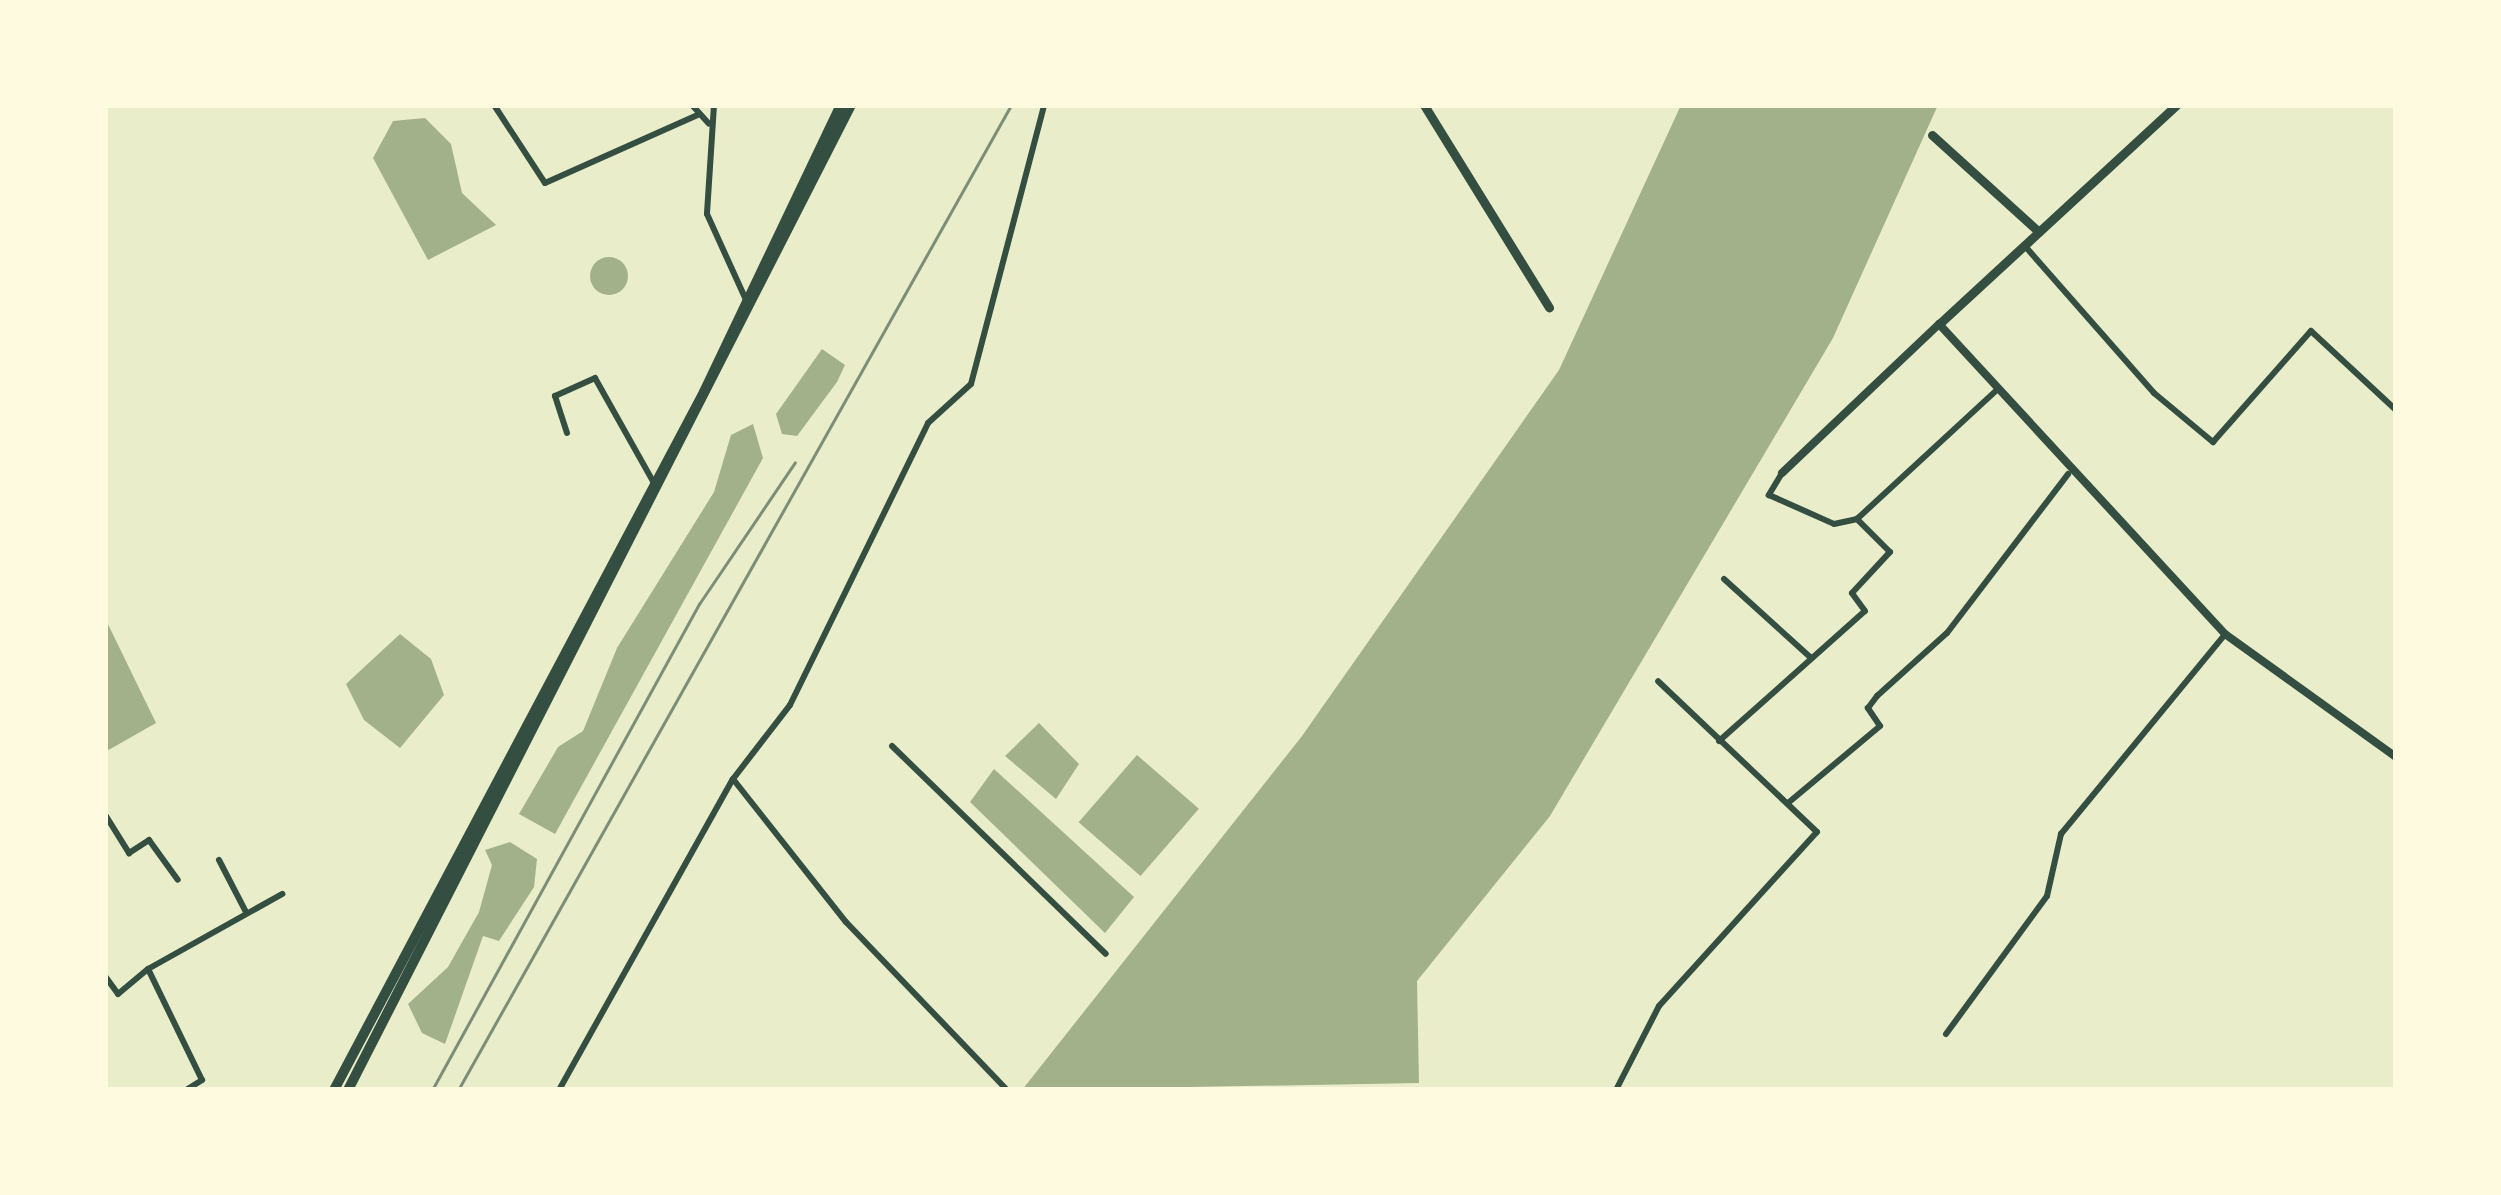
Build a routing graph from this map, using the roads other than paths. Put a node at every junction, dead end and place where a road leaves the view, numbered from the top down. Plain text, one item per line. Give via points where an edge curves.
1 (494, 105) edge
2 (692, 105) edge
3 (713, 105) edge
4 (841, 105) edge
5 (851, 105) edge
6 (1044, 105) edge
7 (1424, 105) edge
8 (2176, 105) edge
9 (698, 115) junction
10 (709, 124) junction
11 (1932, 135) dead end
12 (2039, 232) junction
13 (2024, 245) junction
14 (748, 304) junction
15 (1549, 307) dead end
16 (1939, 324) junction
17 (1997, 390) junction
18 (2396, 410) edge
19 (567, 433) dead end
20 (1782, 473) joint
21 (2068, 474) junction
22 (654, 483) junction
23 (1857, 519) junction
24 (1724, 579) dead end
25 (2225, 634) junction
26 (1811, 658) junction
27 (1658, 681) dead end
28 (1719, 741) junction
29 (892, 746) dead end
30 (2396, 757) edge
31 (733, 779) junction
32 (1786, 805) junction
33 (105, 816) edge
34 (219, 860) dead end
35 (178, 880) dead end
36 (282, 894) dead end
37 (246, 913) junction
38 (1106, 954) dead end
39 (148, 969) junction
40 (105, 976) edge
41 (1946, 1034) dead end
42 (1006, 1089) edge
43 (186, 1090) edge
44 (334, 1090) edge
45 (348, 1090) edge
46 (559, 1090) edge
47 (1616, 1090) edge

1 - 9 street via 545,183
2 - 9 street
3 - 10 street
4 - 14 highway
5 - 45 highway
6 - 31 street via 980,364 928,423 790,705
7 - 15 main road
8 - 12 main road
9 - 10 street
10 - 14 street via 707,214
11 - 12 main road
12 - 13 main road
13 - 16 main road
13 - 18 street via 2154,393 2213,442 2311,331
14 - 22 highway
16 - 17 street
16 - 20 street
17 - 21 street
17 - 23 street
19 - 22 street via 555,396 595,378
20 - 23 street via 1769,495 1834,524
21 - 25 street
21 - 32 street via 1947,633 1876,696 1868,708 1880,726
22 - 44 highway
23 - 26 street via 1890,552 1852,593 1864,610
24 - 26 street
25 - 30 street
25 - 41 street via 2061,834 2047,896
26 - 28 street
27 - 28 street
28 - 32 street
29 - 38 street
31 - 42 street via 846,922
31 - 46 street
32 - 47 street via 1817,832 1659,1006
33 - 35 street via 129,853 149,840
34 - 37 street
36 - 37 street
37 - 39 street
39 - 40 street via 118,994
39 - 43 street via 202,1080

